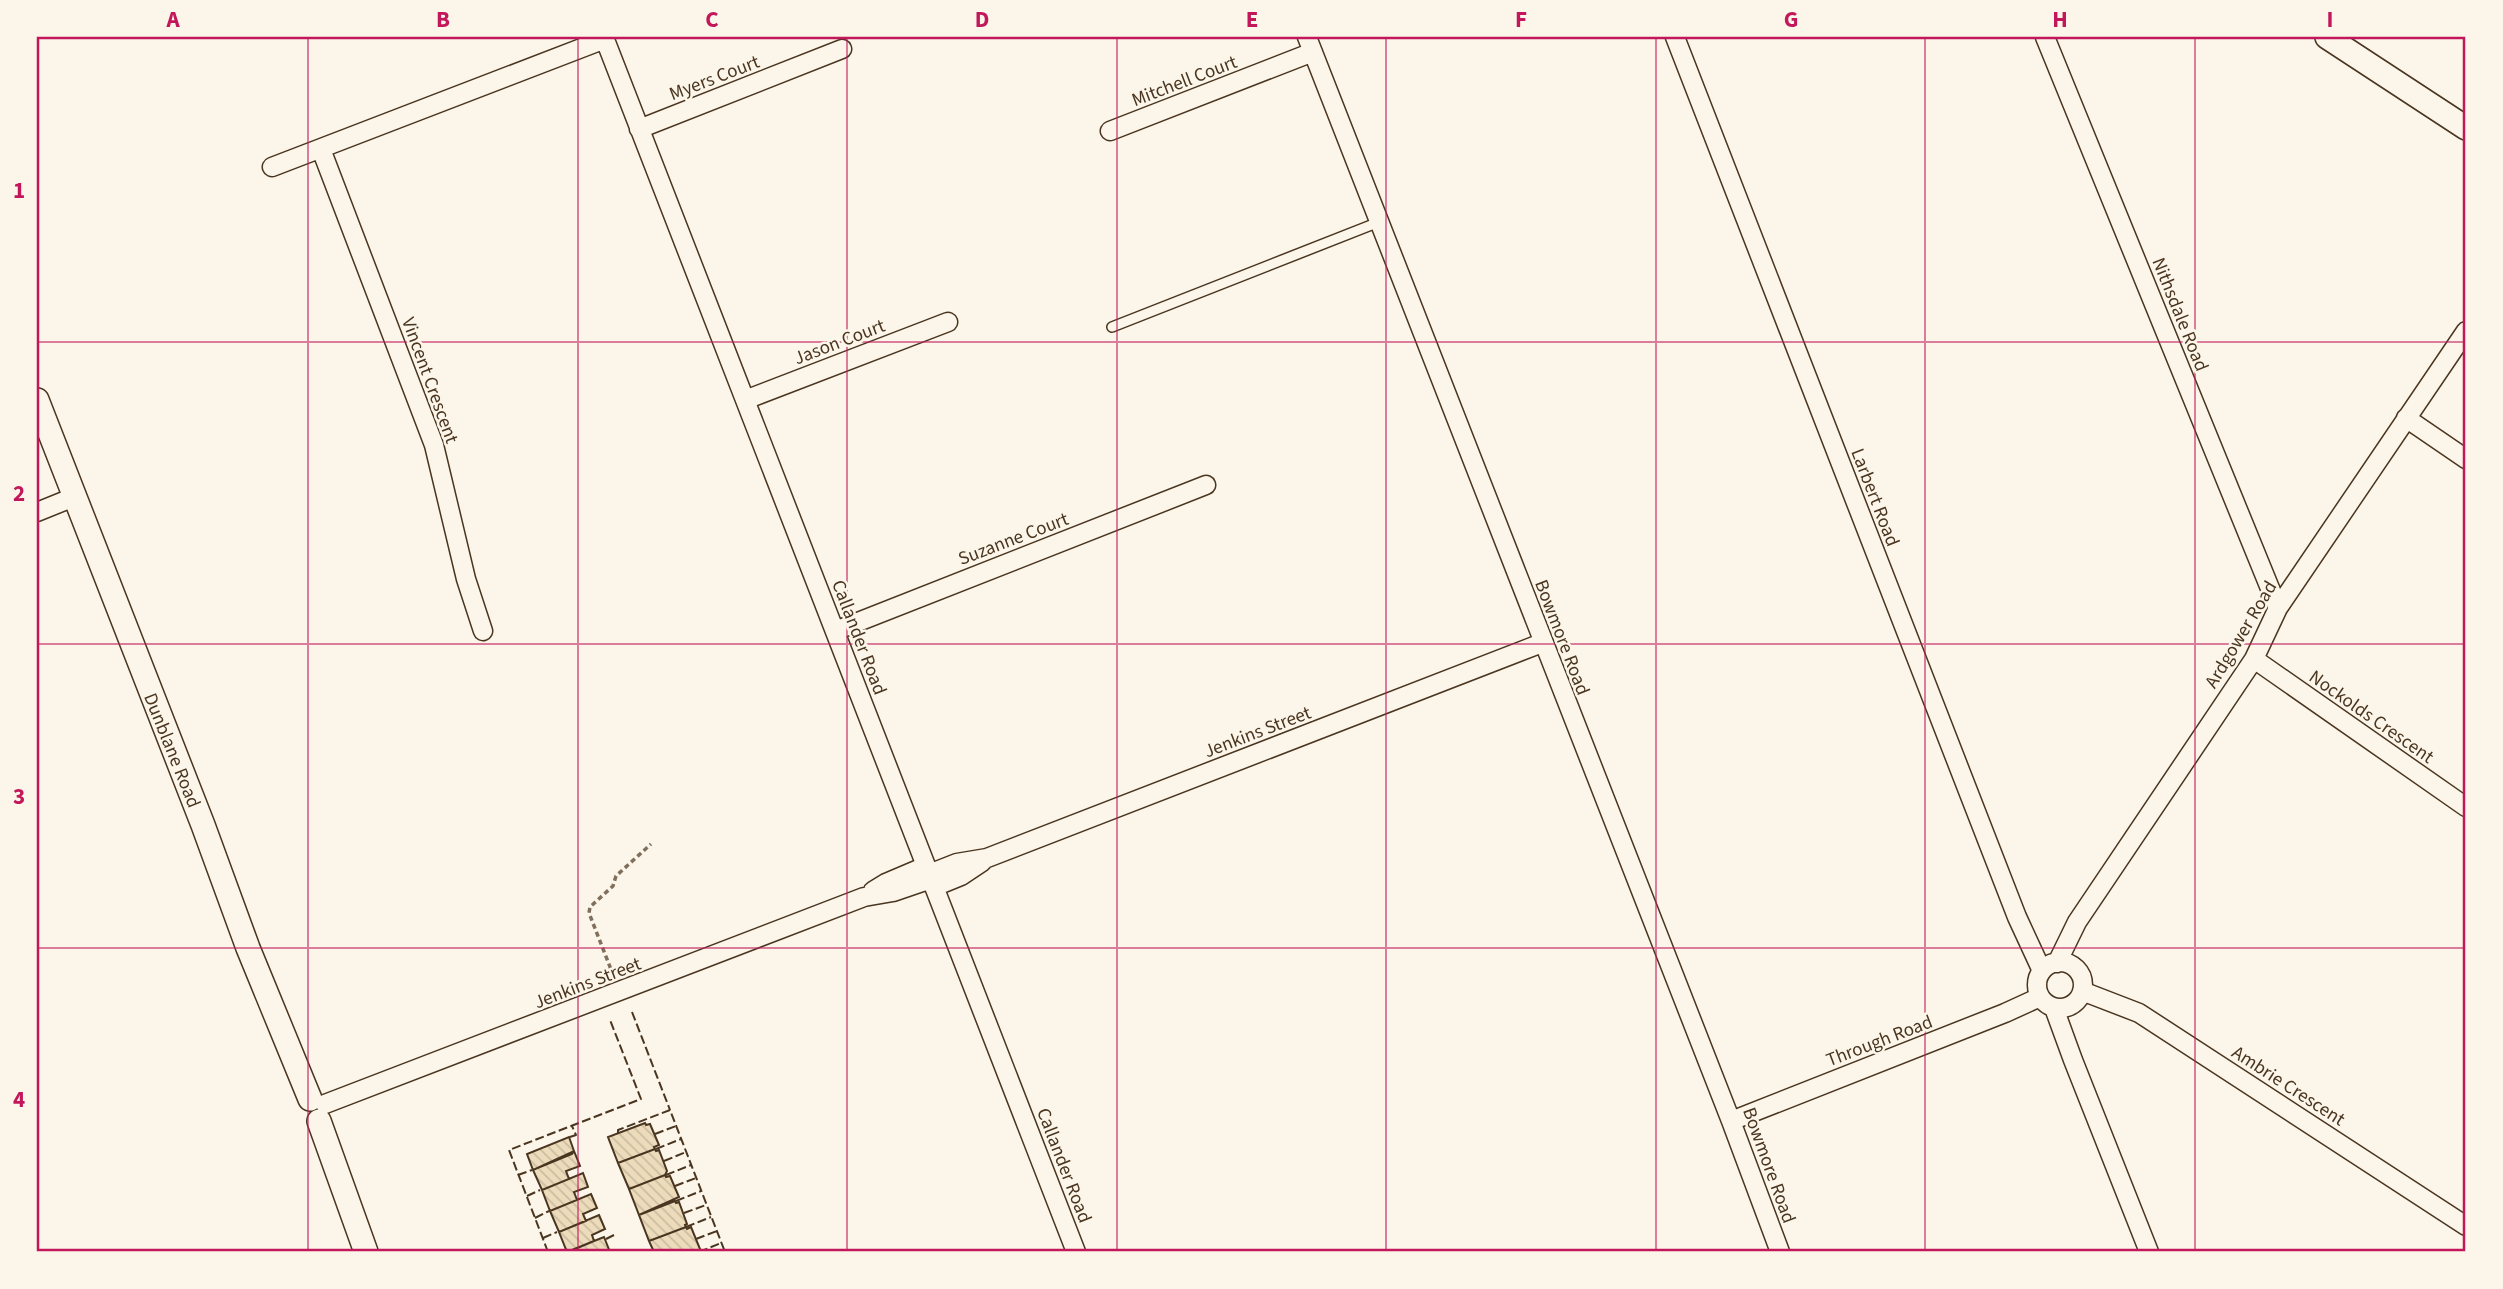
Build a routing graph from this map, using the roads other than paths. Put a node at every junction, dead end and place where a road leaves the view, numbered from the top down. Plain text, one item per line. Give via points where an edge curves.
1 (1675, 37) edge
2 (2045, 37) edge
3 (2328, 37) edge
4 (605, 38) edge
5 (1310, 44) edge
6 (842, 50) dead end
7 (2466, 128) edge
8 (639, 129) junction
9 (1110, 131) dead end
10 (321, 149) junction
11 (272, 167) dead end
12 (1379, 222) junction
13 (948, 322) dead end
14 (1112, 327) dead end
15 (2466, 331) edge
16 (37, 400) edge
17 (745, 400) junction
18 (2406, 418) junction
19 (2466, 458) edge
20 (1206, 485) dead end
21 (74, 497) junction
22 (37, 512) edge
23 (2278, 608) junction
24 (483, 631) dead end
25 (835, 631) junction
26 (1542, 643) junction
27 (2254, 659) junction
28 (2466, 807) edge
29 (930, 876) junction
30 (2050, 967) junction
31 (2082, 991) junction
32 (2047, 1002) junction
33 (318, 1108) junction
34 (1731, 1121) junction
35 (2466, 1226) edge
36 (366, 1252) edge
37 (1076, 1252) edge
38 (1780, 1252) edge
39 (2149, 1252) edge

1 - 30 street, Larbert Road via 2017,917
2 - 23 street, Nithsdale Road
3 - 7 street
4 - 8 street, Callander Road
4 - 10 street
5 - 9 street, Mitchell Court
5 - 12 street, Bowmore Road
6 - 8 street, Myers Court
8 - 17 street, Callander Road
10 - 11 street
10 - 24 street, Vincent Crescent via 434,445
12 - 14 lane
12 - 26 street, Bowmore Road
13 - 17 street, Jason Court
15 - 18 street, Ardgower Road
16 - 21 street, Dunblane Road
17 - 25 street, Callander Road
18 - 19 street
18 - 23 street, Ardgower Road
20 - 25 street, Suzanne Court
21 - 22 street
21 - 33 street, Dunblane Road via 248,948
23 - 27 street, Ardgower Road
25 - 29 street, Callander Road
26 - 29 street, Jenkins Street via 988,858 961,876
26 - 34 street, Bowmore Road
27 - 28 street, Nockolds Crescent
27 - 30 street, Ardgower Road
29 - 33 street, Jenkins Street via 886,883 864,897
29 - 37 street, Callander Road
30 - 31 street via 2071,965 2081,976
30 - 32 street via 2037,984
31 - 32 street via 2075,1003 2062,1008
31 - 35 street, Ambrie Crescent via 2139,1013
32 - 34 street, Through Road via 2005,1013
32 - 39 street
33 - 36 street, Dunblane Road
34 - 38 street, Bowmore Road

